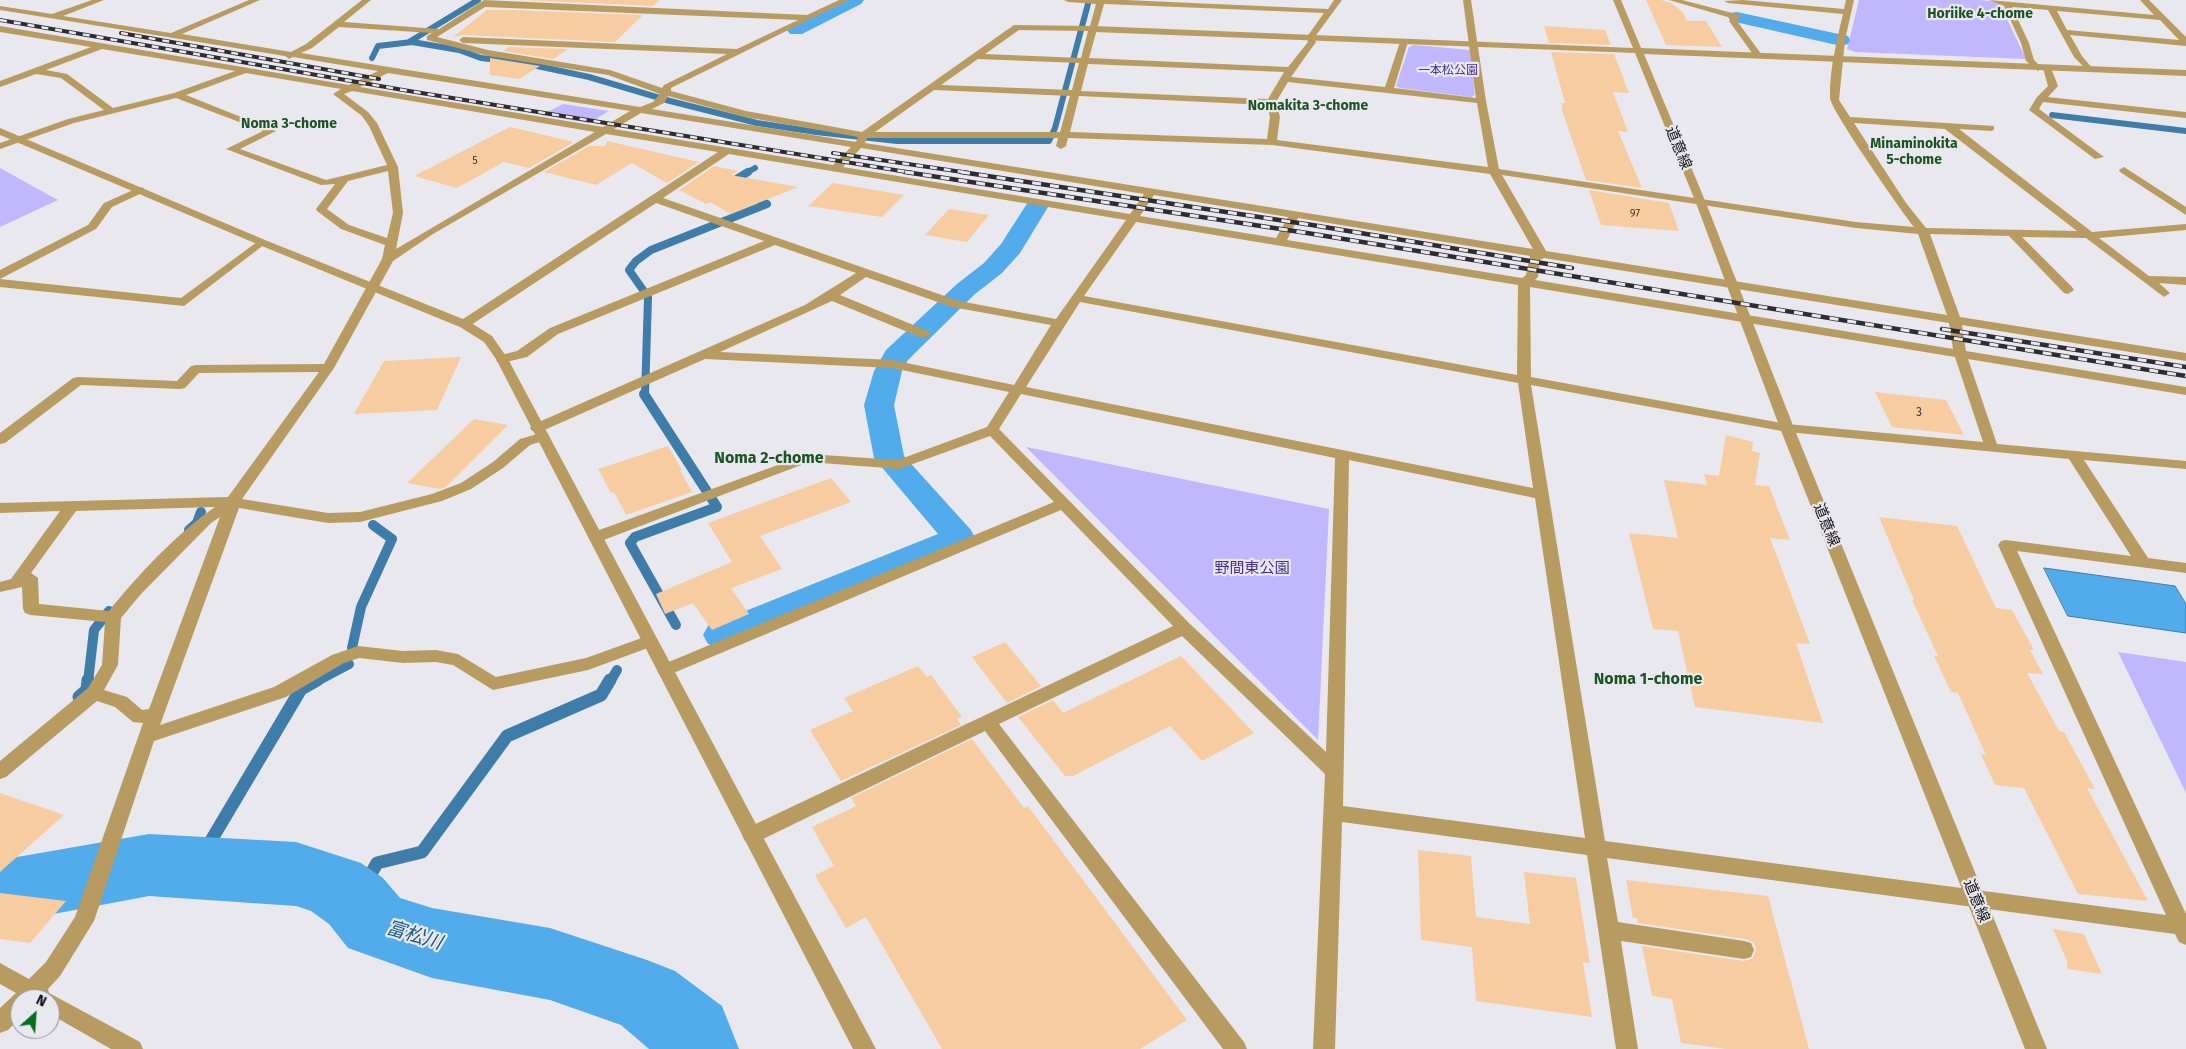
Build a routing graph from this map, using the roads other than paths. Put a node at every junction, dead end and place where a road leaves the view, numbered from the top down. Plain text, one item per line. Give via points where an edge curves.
1 (100, 0) edge
2 (256, 0) edge
3 (367, 0) edge
4 (845, 0) edge
5 (1068, 0) edge
6 (1338, 0) edge
7 (1467, 0) edge
8 (1617, 0) edge
9 (1673, 0) edge
10 (1728, 0) edge
11 (1850, 0) edge
12 (1994, 0) edge
13 (2144, 0) edge
14 (1101, 1) edge
15 (487, 2) edge
16 (2008, 4) junction
17 (0, 8) edge
18 (2051, 8) junction
19 (1328, 11) junction
20 (1848, 12) junction
21 (52, 17) junction
22 (811, 18) junction
23 (2159, 18) junction
24 (92, 24) junction
25 (337, 24) junction
26 (0, 29) edge
27 (1094, 29) junction
28 (439, 31) junction
29 (2065, 32) junction
30 (171, 36) junction
31 (55, 38) junction
32 (430, 38) junction
33 (1310, 38) junction
34 (1404, 42) junction
35 (2186, 43) edge
36 (1474, 44) junction
37 (102, 46) junction
38 (1639, 50) junction
39 (739, 52) junction
40 (290, 55) junction
41 (1758, 55) junction
42 (973, 56) junction
43 (1840, 58) junction
44 (1086, 61) junction
45 (2043, 68) junction
46 (2089, 69) junction
47 (36, 70) junction
48 (385, 70) junction
49 (251, 71) junction
50 (2186, 73) edge
51 (1289, 74) junction
52 (0, 84) edge
53 (930, 87) junction
54 (350, 88) junction
55 (1389, 90) junction
56 (1076, 94) junction
57 (176, 95) junction
58 (662, 98) junction
59 (2040, 99) junction
60 (1481, 101) junction
61 (1271, 102) junction
62 (2174, 104) dead end
63 (638, 111) junction
64 (112, 112) junction
65 (2185, 115) edge
66 (1847, 120) junction
67 (1948, 126) junction
68 (1991, 128) dead end
69 (0, 131) edge
70 (606, 131) junction
71 (1064, 135) junction
72 (19, 139) junction
73 (862, 140) junction
74 (1272, 142) junction
75 (0, 146) edge
76 (1061, 146) dead end
77 (727, 152) junction
78 (2099, 157) dead end
79 (393, 167) junction
80 (835, 169) junction
81 (2124, 170) dead end
82 (1494, 171) junction
83 (344, 179) junction
84 (140, 190) junction
85 (1151, 192) junction
86 (655, 198) junction
87 (1701, 203) junction
88 (2186, 212) edge
89 (1294, 215) junction
90 (1135, 218) junction
91 (2186, 227) edge
92 (1923, 231) junction
93 (2013, 234) junction
94 (2091, 235) junction
95 (776, 240) junction
96 (261, 242) junction
97 (1280, 242) junction
98 (392, 243) junction
99 (1542, 255) junction
100 (388, 259) junction
101 (865, 272) junction
102 (0, 275) edge
103 (2148, 279) junction
104 (2186, 281) edge
105 (1524, 282) junction
106 (0, 283) edge
107 (1731, 285) junction
108 (373, 286) junction
109 (2068, 290) dead end
110 (2164, 293) dead end
111 (831, 296) junction
112 (1077, 298) junction
113 (1744, 317) junction
114 (1956, 320) junction
115 (1059, 323) junction
116 (464, 324) junction
117 (921, 332) dead end
118 (1960, 354) junction
119 (705, 355) junction
120 (2186, 357) edge
121 (502, 360) junction
122 (328, 368) junction
123 (1524, 380) junction
124 (1016, 389) junction
125 (2186, 391) edge
126 (1787, 428) junction
127 (992, 430) junction
128 (539, 432) junction
129 (0, 440) edge
130 (1992, 448) junction
131 (1342, 454) junction
132 (2074, 456) junction
133 (2186, 465) edge
134 (1543, 495) junction
135 (233, 502) junction
136 (1063, 504) junction
137 (71, 507) junction
138 (0, 508) edge
139 (596, 537) junction
140 (2143, 562) junction
141 (2186, 568) edge
142 (8, 585) edge
143 (113, 618) junction
144 (1184, 628) junction
145 (650, 641) junction
146 (665, 670) junction
147 (94, 693) junction
148 (156, 714) junction
149 (987, 722) junction
150 (148, 736) junction
151 (1334, 771) junction
152 (0, 772) edge
153 (1333, 813) junction
154 (752, 835) junction
155 (1596, 847) junction
156 (1974, 897) junction
157 (1609, 930) junction
158 (2183, 931) edge
159 (1744, 950) dead end
160 (0, 974) edge
161 (19, 989) edge
162 (37, 989) edge
163 (60, 1008) edge
164 (10, 1015) edge
165 (0, 1023) edge
166 (132, 1049) edge
167 (865, 1049) edge
168 (1236, 1049) edge
169 (1324, 1049) edge
170 (1627, 1049) edge
171 (2036, 1049) edge

1 - 21 street
2 - 30 street
3 - 25 street
4 - 22 street
5 - 14 street
6 - 19 street
7 - 36 street
8 - 38 street, 道意線
9 - 41 street via 1737,17 1733,21
10 - 20 street
11 - 20 street
12 - 16 street
13 - 23 street
14 - 19 street
14 - 27 street
15 - 22 street
15 - 28 street
16 - 18 street
16 - 45 street via 2030,61
17 - 21 street
18 - 23 street
18 - 29 street
19 - 33 street
20 - 43 street
21 - 24 street
22 - 39 street
23 - 35 street
24 - 30 street
24 - 31 street
25 - 28 street
25 - 40 street via 309,46
26 - 31 street
27 - 33 street
27 - 42 street via 1017,27
27 - 44 street
28 - 32 street
29 - 35 street
29 - 46 street via 2081,62
30 - 40 street
31 - 37 street
32 - 39 street
32 - 58 street via 488,53 610,74
33 - 34 street
33 - 51 street via 1312,42
34 - 36 street
34 - 55 street
36 - 38 street
36 - 60 street
37 - 47 street
37 - 49 street
38 - 41 street
38 - 87 street, 道意線
39 - 58 street via 667,87
40 - 48 street
40 - 49 street
41 - 43 street
42 - 44 street
42 - 53 street
43 - 45 street
43 - 66 street via 1834,100
44 - 51 street
44 - 56 street
45 - 46 street
45 - 59 street via 2053,86
46 - 50 street
47 - 52 street
47 - 64 street via 64,76
48 - 54 street
48 - 63 street
49 - 54 street
49 - 57 street
51 - 55 street
51 - 61 street
53 - 56 street
53 - 73 street
54 - 70 street
54 - 79 street via 338,94 374,125
55 - 60 street
56 - 61 street
56 - 71 street
57 - 64 street
57 - 83 street via 271,131 231,149 325,183
58 - 63 street
58 - 73 street
59 - 65 street
59 - 78 street via 2034,110
60 - 82 street
61 - 74 street via 1275,117
62 - 65 street
63 - 70 street
63 - 73 street
64 - 72 street via 72,121
66 - 67 street
66 - 92 street via 1902,205
67 - 68 street
67 - 94 street
69 - 72 street
70 - 77 street
70 - 100 street via 429,232
71 - 73 street
71 - 74 street
71 - 76 street
72 - 75 street
72 - 84 street
73 - 80 street
73 - 85 street
74 - 82 street
77 - 80 street
77 - 86 street
79 - 83 street
79 - 98 street via 398,213
80 - 90 street
81 - 88 street
82 - 87 street
82 - 99 street
83 - 98 street via 322,209 342,226
84 - 96 street
84 - 102 street via 108,205 92,226
85 - 89 street
85 - 90 street
86 - 95 street
86 - 116 street
87 - 92 street
87 - 107 street, 道意線
89 - 97 street
89 - 99 street
90 - 97 street
90 - 112 street
91 - 94 street
92 - 93 street
92 - 114 street
93 - 94 street
93 - 109 street
94 - 103 street
95 - 101 street
95 - 121 street via 554,331 522,354
96 - 106 street via 184,302
96 - 108 street
97 - 105 street
98 - 100 street
99 - 105 street via 1534,258 1532,278
99 - 107 street
100 - 108 street
101 - 111 street
101 - 115 street via 956,304
103 - 104 street
103 - 110 street
105 - 113 street
105 - 123 street
107 - 113 street, 道意線
107 - 114 street
108 - 116 street
108 - 122 street
111 - 117 street
111 - 119 street
112 - 115 street
112 - 123 street
113 - 118 street
113 - 126 street, 道意線
114 - 118 street
114 - 120 street
115 - 124 street
116 - 121 street via 488,339
118 - 125 street
118 - 130 street
119 - 124 street via 892,364
119 - 128 street
121 - 128 street
122 - 129 street via 196,368 180,385 78,381
122 - 135 street
123 - 126 street
123 - 134 street
124 - 127 street
124 - 131 street
126 - 130 street
126 - 156 street, 道意線
127 - 136 street
127 - 139 street via 899,465 808,458
128 - 135 street via 466,486 392,511 328,518
128 - 139 street
130 - 132 street
131 - 134 street
131 - 151 street
132 - 133 street
132 - 140 street
134 - 155 street
135 - 137 street
135 - 143 street via 206,520 134,590
135 - 148 street
136 - 144 street
136 - 146 street
137 - 138 street
137 - 142 street
139 - 145 street
140 - 141 street
140 - 158 street via 2006,545
142 - 143 street via 30,578 30,609
143 - 147 street via 110,664
144 - 149 street
144 - 151 street
145 - 146 street
145 - 150 street via 588,664 493,684 458,660 358,652 280,692
146 - 154 street
147 - 148 street via 121,702 138,717
147 - 152 street
148 - 150 street
149 - 154 street
149 - 168 street
150 - 162 street via 84,921
151 - 153 street
153 - 155 street
153 - 169 street
154 - 167 street
155 - 156 street
155 - 157 street
156 - 158 street
156 - 171 street, 道意線
157 - 159 street
157 - 170 street
160 - 161 street
163 - 166 street
164 - 165 street

